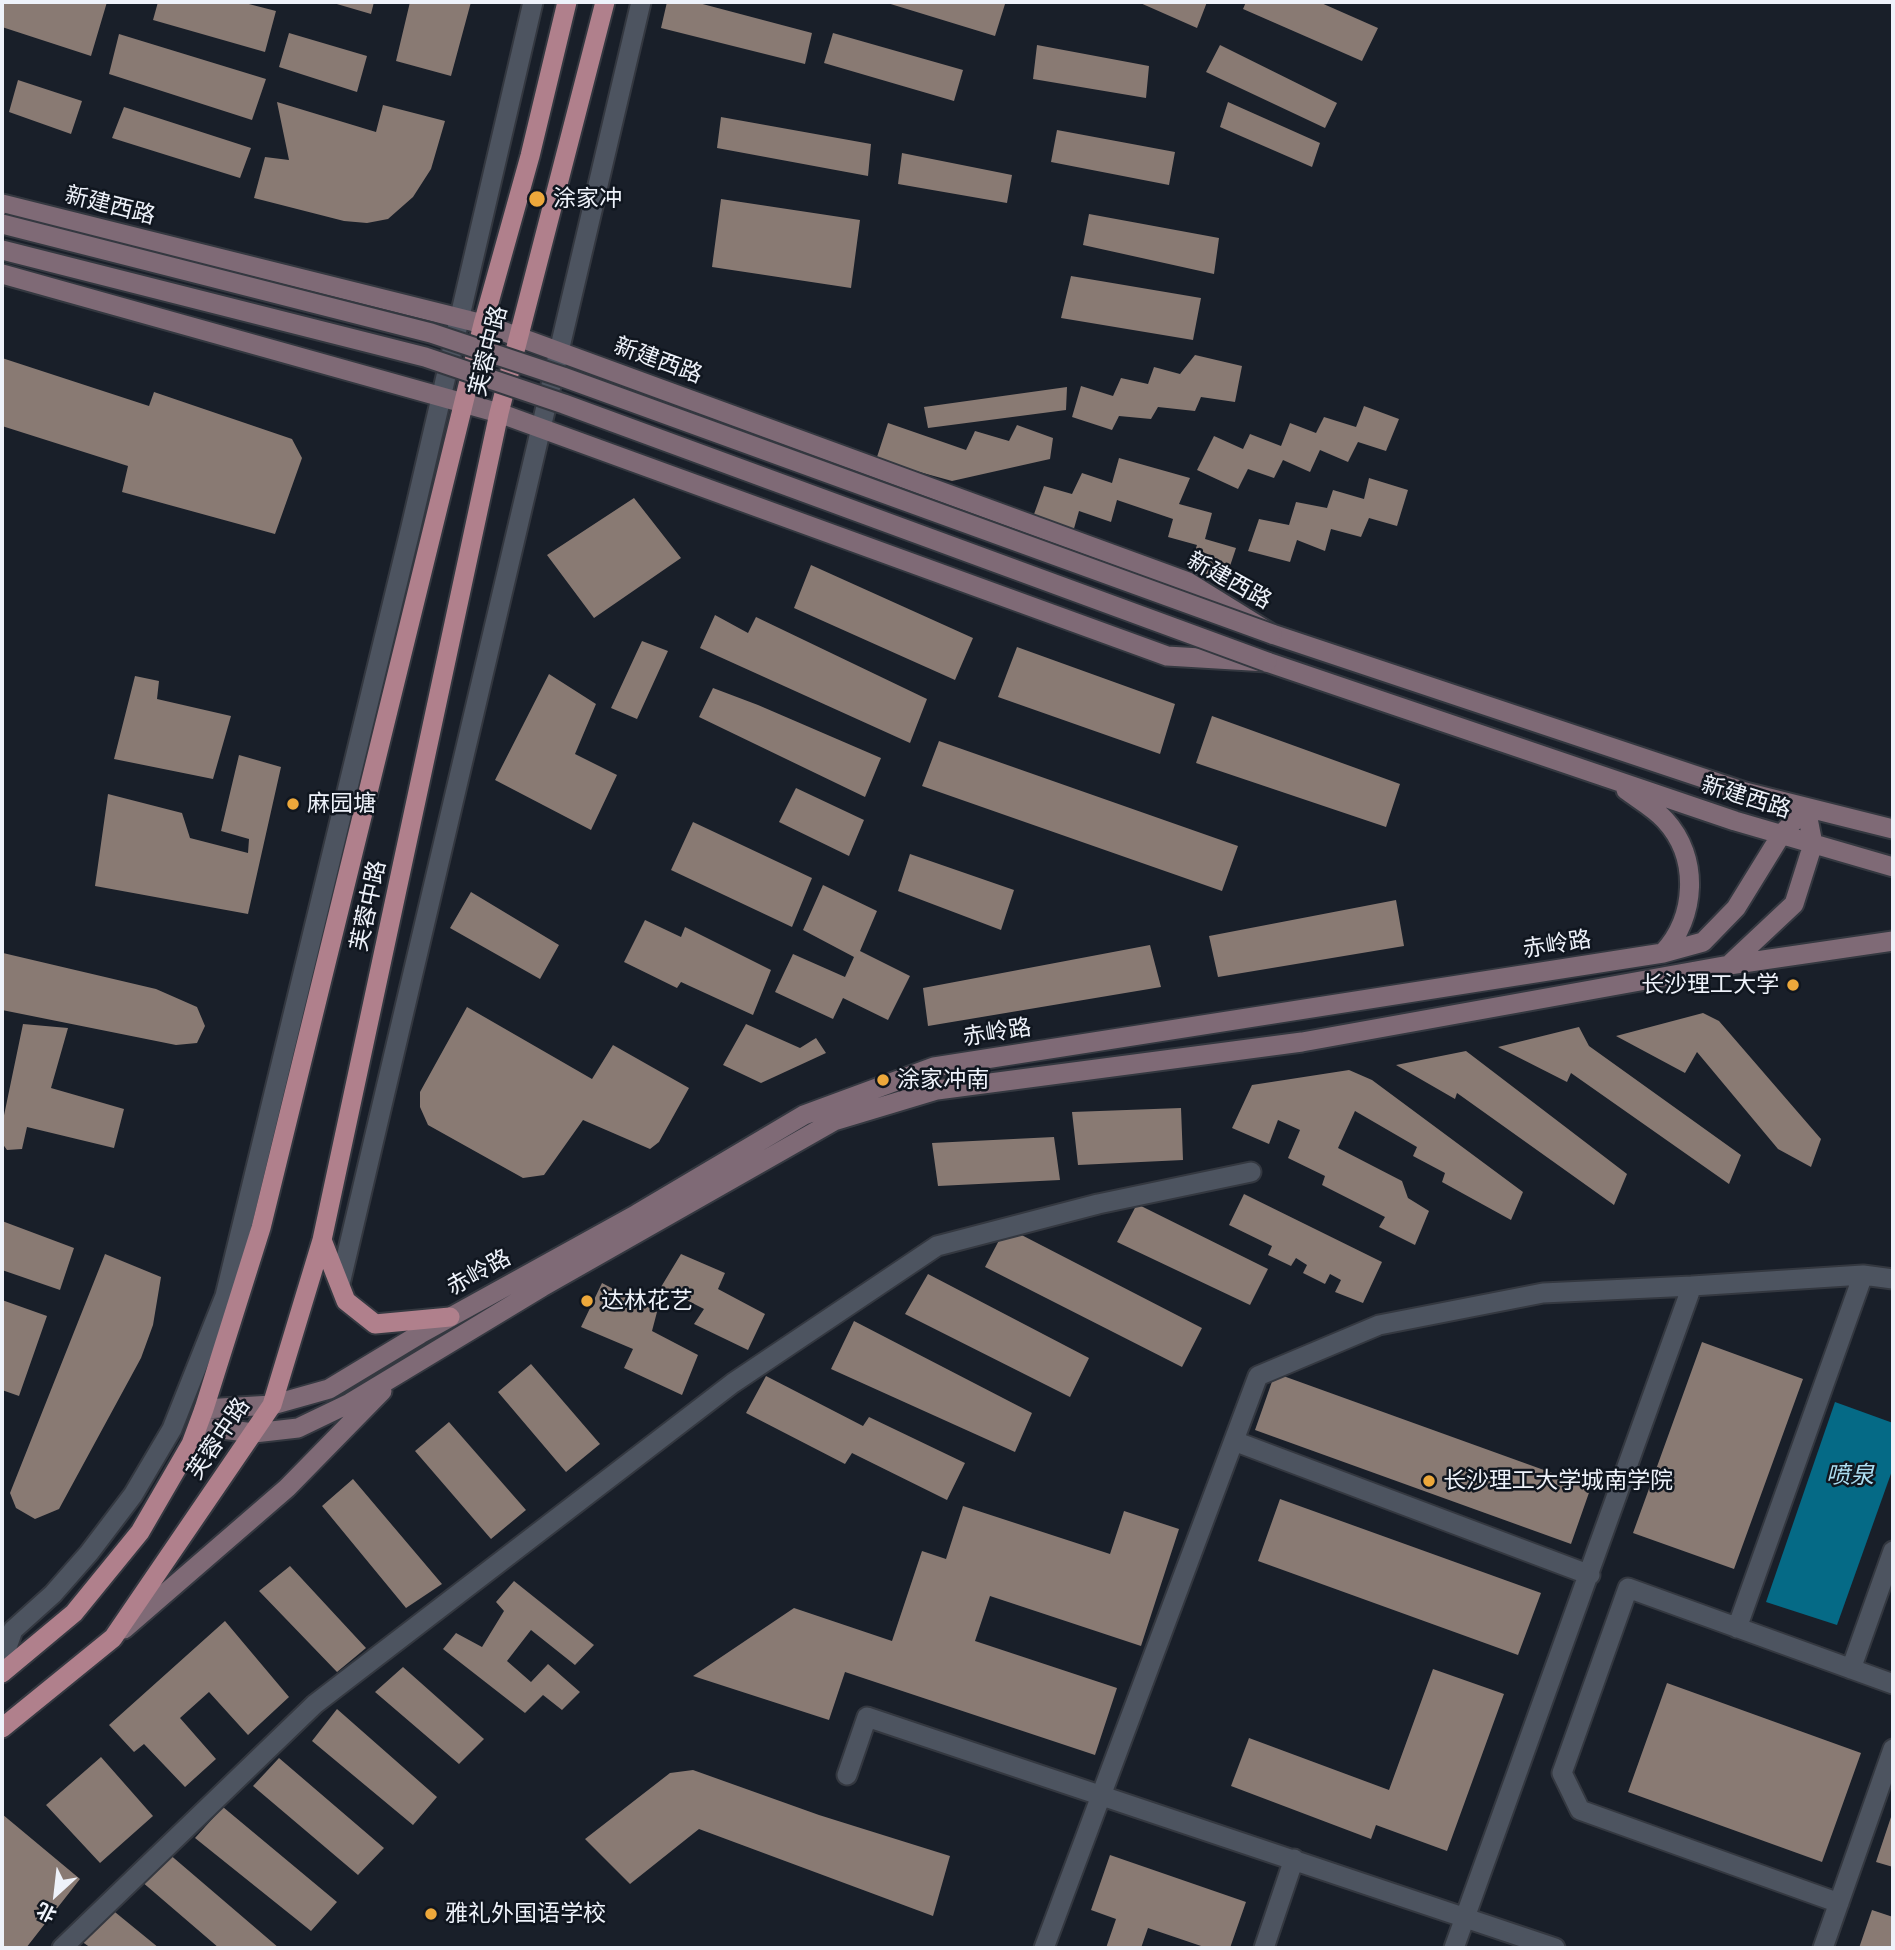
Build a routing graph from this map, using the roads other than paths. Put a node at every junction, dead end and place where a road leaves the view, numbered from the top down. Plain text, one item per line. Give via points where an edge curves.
1 (533, 2) edge
2 (567, 2) edge
3 (605, 2) edge
4 (641, 2) edge
5 (2, 204) edge
6 (2, 224) edge
7 (2, 250) edge
8 (2, 274) edge
9 (459, 318) junction
10 (484, 324) junction
11 (518, 336) junction
12 (559, 351) junction
13 (441, 395) junction
14 (464, 402) junction
15 (499, 413) junction
16 (541, 428) junction
17 (1272, 634) junction
18 (1267, 662) junction
19 (1611, 779) junction
20 (1798, 806) junction
21 (1893, 829) edge
22 (1781, 835) junction
23 (1813, 844) junction
24 (1893, 867) edge
25 (1893, 941) edge
26 (1663, 953) junction
27 (1729, 965) junction
28 (1251, 1172) dead end
29 (322, 1240) junction
30 (1863, 1275) junction
31 (1893, 1279) edge
32 (340, 1284) junction
33 (1692, 1286) junction
34 (450, 1317) junction
35 (400, 1373) junction
36 (272, 1405) junction
37 (201, 1418) junction
38 (254, 1433) junction
39 (1234, 1441) junction
40 (1893, 1551) edge
41 (1590, 1575) junction
42 (1737, 1628) junction
43 (113, 1638) junction
44 (2, 1661) edge
45 (1852, 1669) junction
46 (2, 1673) edge
47 (1893, 1684) edge
48 (2, 1728) edge
49 (1893, 1749) edge
50 (847, 1775) dead end
51 (1103, 1797) junction
52 (1294, 1859) junction
53 (1839, 1903) junction
54 (1465, 1917) junction
55 (62, 1948) edge
56 (1044, 1948) edge
57 (1264, 1948) edge
58 (1454, 1948) edge
59 (1555, 1948) edge
60 (1823, 1948) edge

1 - 9 street
2 - 10 main road, 芙蓉中路
3 - 11 main road, 芙蓉中路
4 - 12 street
5 - 9 main road, 新建西路
6 - 17 main road, 新建西路, bridge via 431,333
7 - 18 main road, 新建西路, bridge via 425,357
8 - 13 main road, 新建西路
9 - 10 main road, 新建西路
9 - 13 street
10 - 11 main road, 新建西路
10 - 14 main road, 芙蓉中路
11 - 12 main road, 新建西路
11 - 15 main road, 芙蓉中路
12 - 16 street
12 - 17 main road, 新建西路 via 1188,582
13 - 14 main road, 新建西路
13 - 44 street via 225,1296 172,1429 133,1495 80,1563 13,1630
14 - 15 main road, 新建西路
14 - 37 main road, 芙蓉中路 via 261,1228
15 - 16 main road, 新建西路
15 - 29 main road, 芙蓉中路
16 - 18 main road, 新建西路 via 1167,656
16 - 32 street
17 - 20 main road, 新建西路
18 - 19 main road, 新建西路
19 - 22 main road, 新建西路
19 - 26 main road via 1665,820 1686,858 1691,895 1678,937
20 - 21 main road
20 - 22 main road, 赤岭路
20 - 23 main road
22 - 23 main road, 新建西路
22 - 26 main road, 赤岭路 via 1735,908 1703,942
23 - 24 main road, 新建西路
23 - 27 main road via 1794,904
25 - 27 main road, 赤岭路
26 - 34 main road, 赤岭路 via 934,1067 804,1115
27 - 35 main road, 赤岭路 via 1302,1042 937,1090 835,1121
28 - 55 street via 1098,1203 937,1246 733,1383 315,1704
29 - 32 main road
29 - 36 main road, 芙蓉中路
30 - 31 street
30 - 33 street
30 - 42 street
32 - 34 main road via 346,1301 375,1324
33 - 39 street via 1543,1293 1379,1325 1258,1376
33 - 41 street
34 - 36 main road, 赤岭路 via 329,1389
35 - 38 main road, 赤岭路 via 298,1428
35 - 43 main road, 赤岭路 via 287,1488
36 - 37 main road, 赤岭路
36 - 38 main road, 芙蓉中路
37 - 38 main road, 赤岭路
37 - 46 main road, 芙蓉中路 via 140,1532 74,1613
38 - 43 main road, 芙蓉中路
39 - 41 street
39 - 51 street
40 - 45 street
41 - 54 street
42 - 45 street
42 - 53 street via 1628,1588 1562,1773 1580,1810
43 - 48 main road, 芙蓉中路
45 - 47 street
49 - 53 street
50 - 51 street via 867,1717
51 - 52 street
51 - 56 street
52 - 54 street
52 - 57 street
53 - 60 street
54 - 58 street
54 - 59 street

